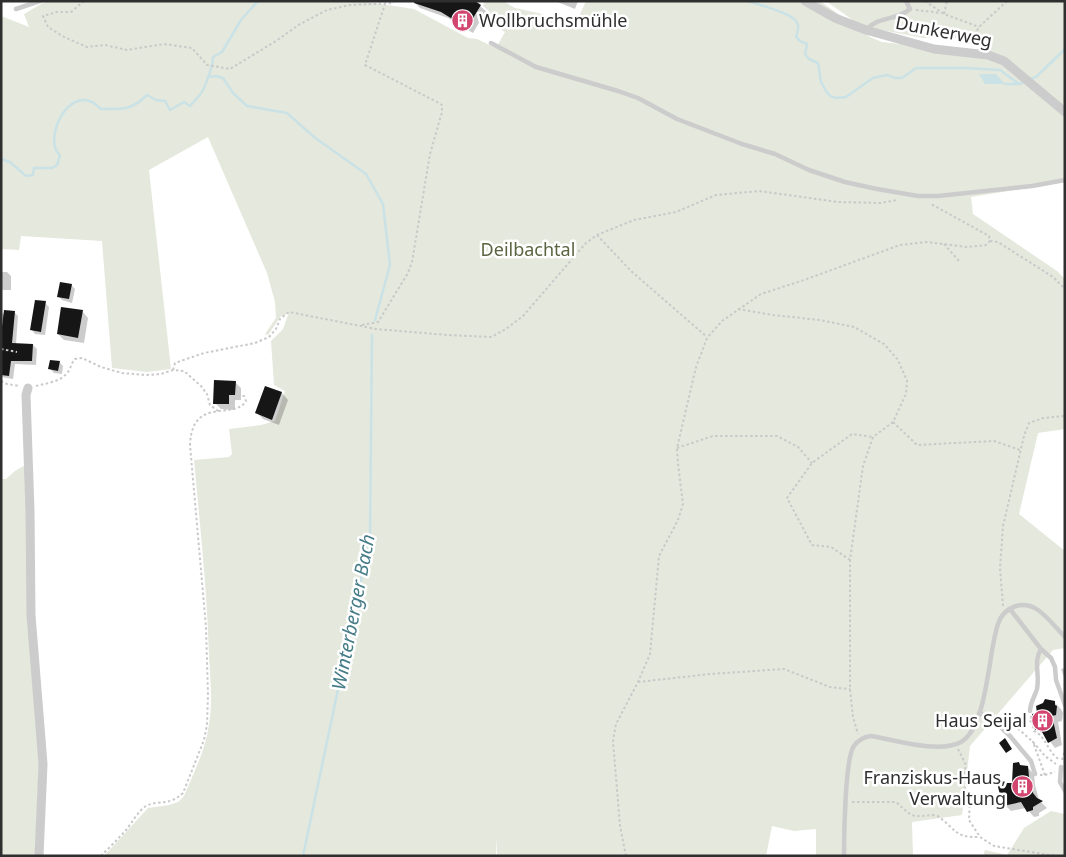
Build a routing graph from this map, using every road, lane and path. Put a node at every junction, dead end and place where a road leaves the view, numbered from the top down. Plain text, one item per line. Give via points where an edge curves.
1 (40, 1) edge
2 (84, 1) edge
3 (805, 1) edge
4 (906, 1) edge
5 (925, 1) edge
6 (947, 1) edge
7 (1007, 1) edge
8 (394, 3) dead end
9 (384, 4) junction
10 (16, 9) dead end
11 (910, 9) junction
12 (944, 14) junction
13 (979, 28) junction
14 (866, 30) junction
15 (491, 43) dead end
16 (967, 52) junction
17 (1065, 112) edge
18 (1065, 180) edge
19 (918, 196) junction
20 (900, 199) dead end
21 (597, 235) junction
22 (990, 241) junction
23 (944, 244) junction
24 (958, 262) dead end
25 (1065, 289) edge
26 (738, 309) junction
27 (361, 326) junction
28 (707, 338) junction
29 (1, 349) edge
30 (18, 352) dead end
31 (173, 370) junction
32 (1, 381) edge
33 (28, 388) junction
34 (218, 410) junction
35 (225, 410) junction
36 (1065, 416) edge
37 (893, 422) junction
38 (873, 437) junction
39 (677, 448) junction
40 (1021, 451) junction
41 (812, 463) junction
42 (850, 560) junction
43 (1010, 609) junction
44 (1003, 614) junction
45 (1065, 637) edge
46 (1041, 649) junction
47 (638, 682) junction
48 (850, 689) junction
49 (1065, 705) edge
50 (1030, 711) joint
51 (979, 713) junction
52 (1032, 722) junction
53 (860, 741) junction
54 (1033, 742) junction
55 (955, 744) junction
56 (1065, 750) edge
57 (1062, 761) junction
58 (1061, 767) junction
59 (1036, 774) dead end
60 (1045, 775) dead end
61 (1065, 791) edge
62 (846, 801) junction
63 (980, 837) junction
64 (39, 856) edge
65 (101, 856) edge
66 (626, 856) edge
67 (844, 856) edge
68 (1056, 856) edge

1 - 10 lane
2 - 9 path via 71,12 43,16 48,27 87,46 105,45 127,50 164,44 192,48 207,65 230,68 300,24 337,7
3 - 14 street, Dunkerweg
4 - 11 lane
5 - 12 path
6 - 12 path
7 - 13 path
8 - 9 path
9 - 27 path via 365,66 437,102 442,105 442,112 430,154 410,268 378,322
11 - 12 path
11 - 14 lane via 903,15 873,22
12 - 13 path
13 - 16 path
14 - 16 street, Dunkerweg via 934,48
15 - 19 lane via 536,67 638,98 677,119 775,154 827,177
16 - 17 street, Dunkerweg via 1004,61
18 - 19 lane
19 - 22 path via 989,236
20 - 21 path via 881,203 838,202 759,191 716,195 676,212 634,220
21 - 27 path via 586,243 523,316 492,337
21 - 28 path via 631,271
22 - 23 path via 986,245 967,247
22 - 25 path via 998,242 1053,277
23 - 24 path
23 - 26 path via 900,245 760,294
26 - 28 path
26 - 37 path via 854,327 884,344 898,360 906,381 906,394
27 - 31 path via 289,312 269,336 254,343 204,353 175,364
28 - 39 path via 696,367
29 - 30 path
31 - 33 path via 161,374 122,373 82,358 72,362 69,372 61,379
31 - 34 path via 192,376 207,394 210,406
32 - 33 path
33 - 64 street via 31,615 43,764
34 - 35 path
34 - 65 path via 207,413 196,422 191,430 190,445 206,627 208,695 204,740 183,793 176,800 147,805
35 - 35 path via 243,406 244,396 238,396
36 - 40 path via 1029,423
37 - 38 path
37 - 40 path via 918,445 994,441
38 - 41 path via 852,434
38 - 42 path via 863,466
39 - 41 path via 713,436 777,436 798,447
39 - 47 path via 684,504 658,556 650,654
40 - 44 path via 1004,526 1000,568
41 - 42 path via 787,498 812,545 831,548
42 - 48 path
43 - 44 lane
43 - 45 lane via 1030,605
43 - 46 lane
44 - 51 lane via 998,623
46 - 49 lane via 1052,658
46 - 50 lane via 1037,655 1038,687
47 - 48 path via 784,669 830,687
47 - 66 path via 616,724 613,741 620,826
48 - 53 path
50 - 52 path
51 - 55 lane via 971,734
51 - 59 lane via 989,716 1010,736 1031,761
52 - 54 path via 1014,725
52 - 57 path via 1034,730 1041,735 1052,754
53 - 55 lane via 871,736 924,746
53 - 62 lane via 850,756
54 - 58 path
54 - 60 path
55 - 63 path via 966,765 963,783 970,800 969,820
56 - 57 path
57 - 58 path
58 - 61 lane via 1060,782
62 - 63 path via 896,802 910,815 936,815 966,838
62 - 67 lane
63 - 68 path via 994,846

